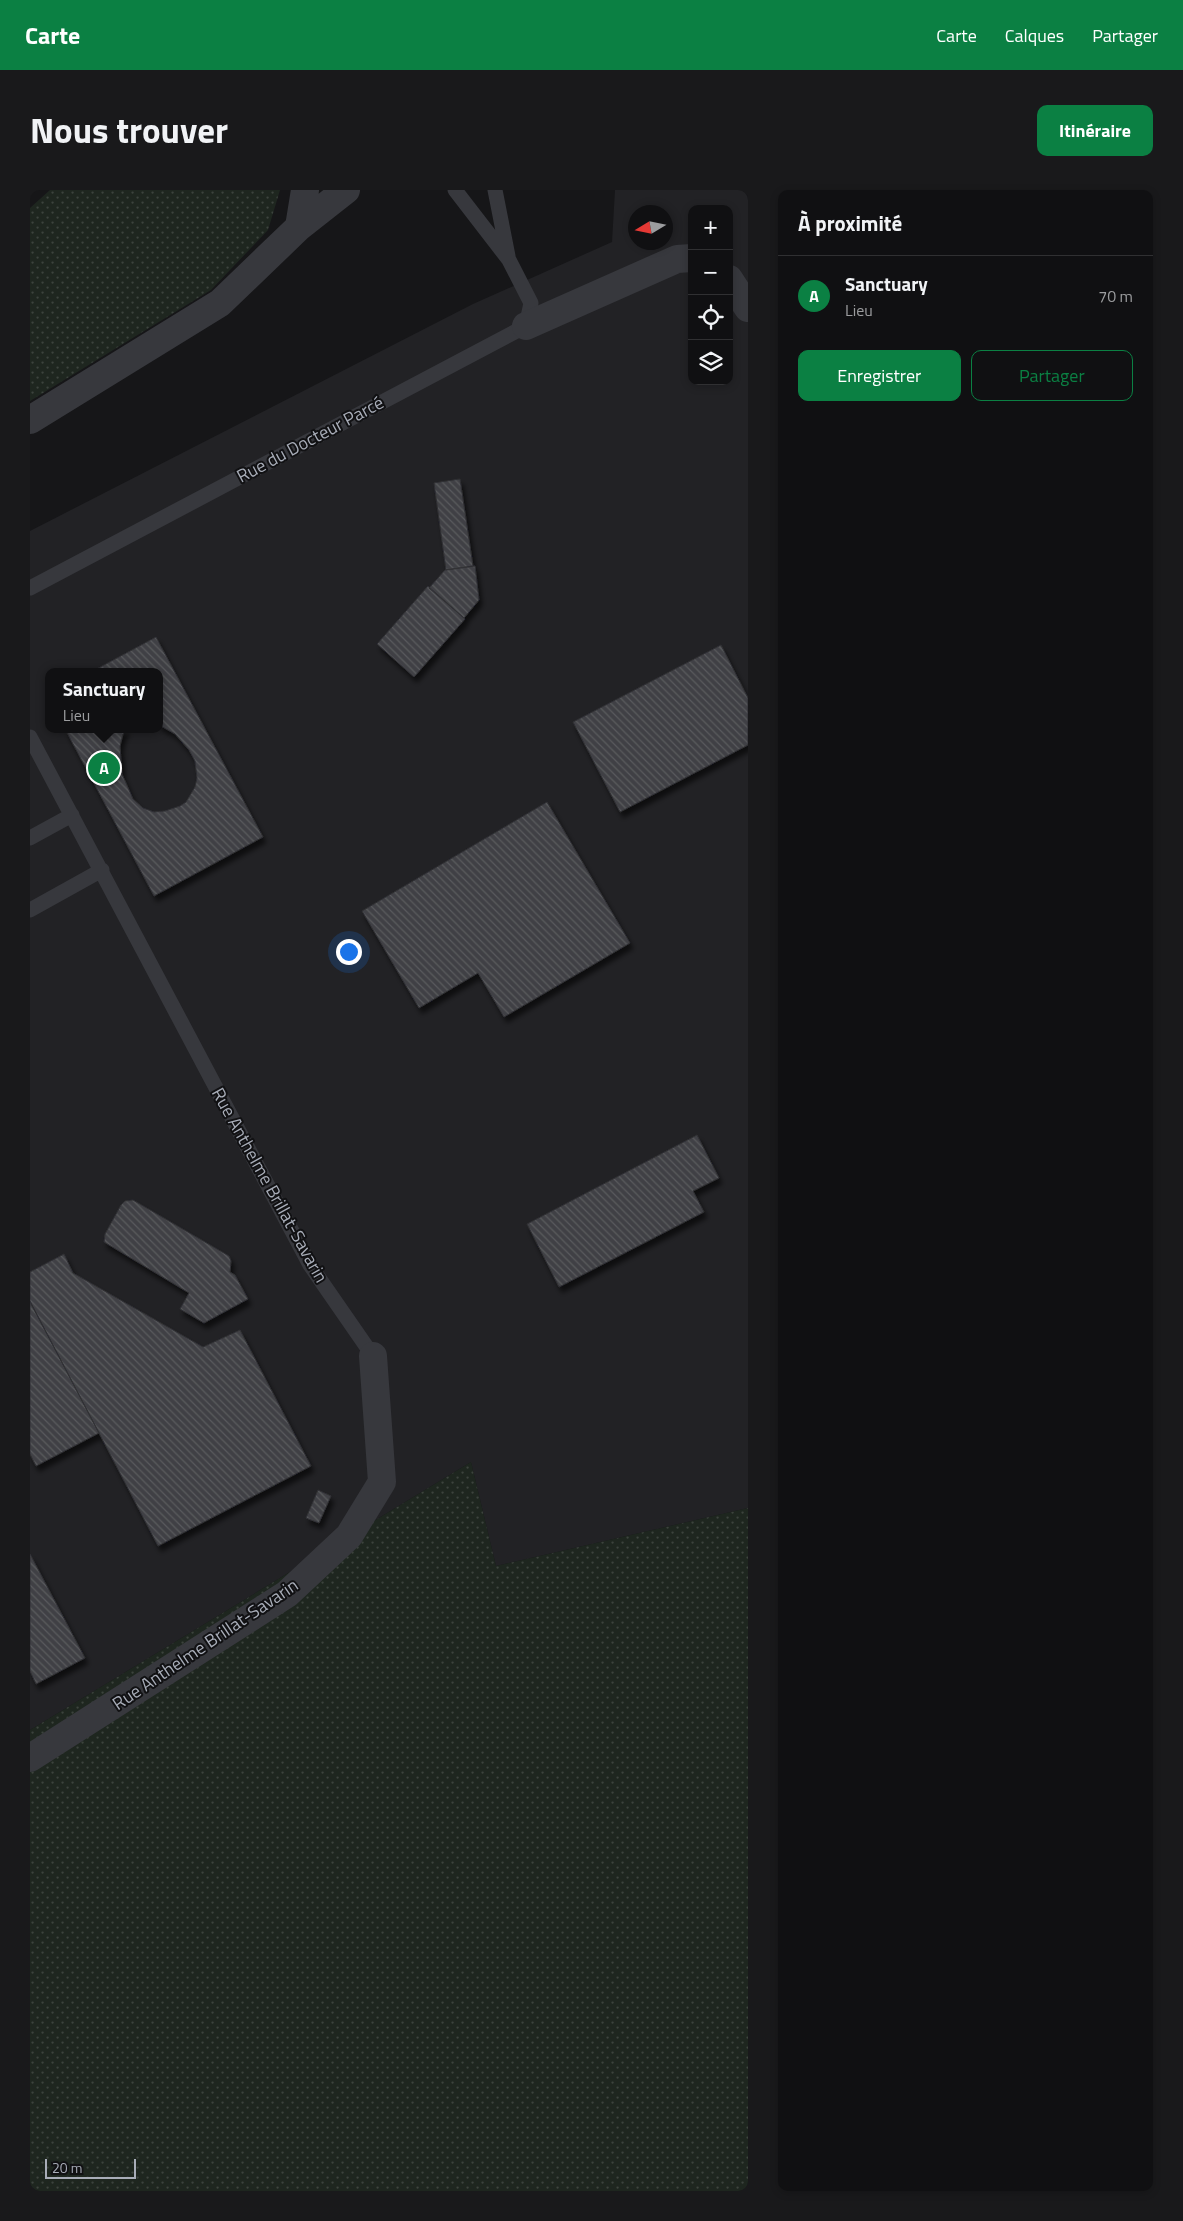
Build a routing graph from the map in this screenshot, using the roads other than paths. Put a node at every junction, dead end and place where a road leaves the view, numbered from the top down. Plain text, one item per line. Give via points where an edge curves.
1 (305, 190) edge
2 (346, 190) edge
3 (455, 190) edge
4 (495, 190) edge
5 (298, 227) junction
6 (688, 258) edge
7 (509, 260) junction
8 (733, 285) edge
9 (748, 308) edge
10 (526, 326) junction
11 (30, 420) edge
12 (30, 588) edge
13 (30, 737) edge
14 (72, 815) junction
15 (30, 838) edge
16 (102, 870) junction
17 (30, 910) edge
18 (373, 1356) joint
19 (30, 1758) edge

1 - 5 street
2 - 5 street
3 - 7 lane
4 - 7 lane
5 - 11 street via 220,303
6 - 10 street via 677,259
7 - 10 lane via 531,303
8 - 9 street
10 - 12 lane, Rue du Docteur Parcé
13 - 14 lane, Rue Anthelme Brillat-Savarin
14 - 15 lane
14 - 16 lane, Rue Anthelme Brillat-Savarin
16 - 17 lane
16 - 18 lane, Rue Anthelme Brillat-Savarin via 310,1265
18 - 19 street, Rue Anthelme Brillat-Savarin via 382,1482 349,1536 287,1594

